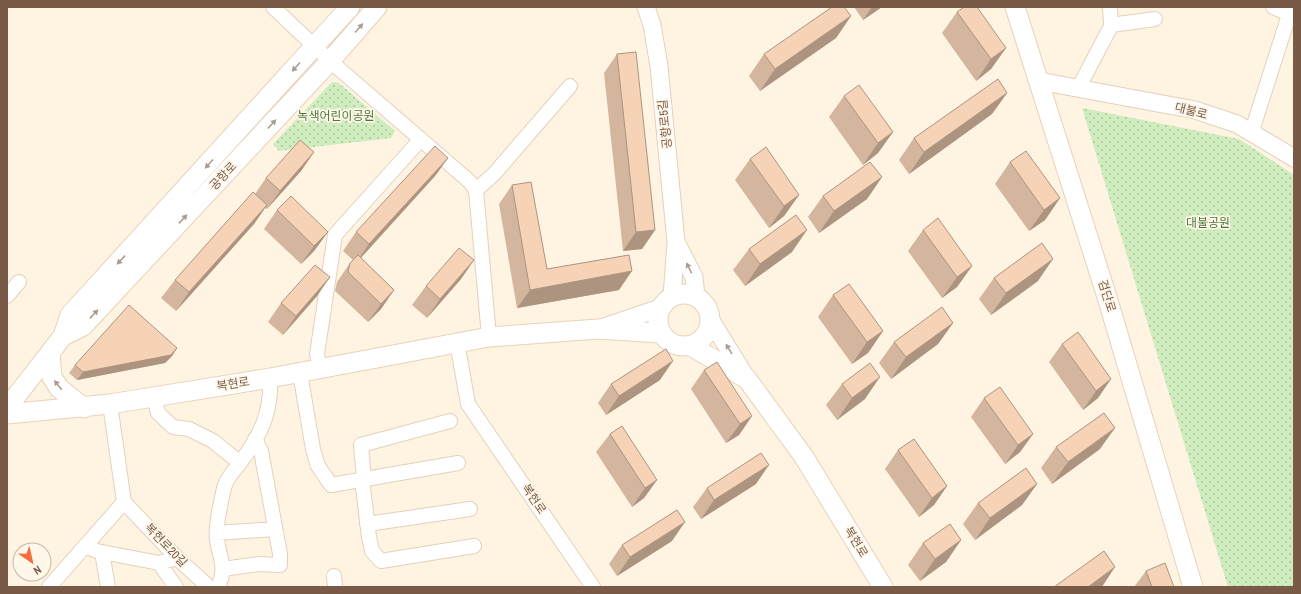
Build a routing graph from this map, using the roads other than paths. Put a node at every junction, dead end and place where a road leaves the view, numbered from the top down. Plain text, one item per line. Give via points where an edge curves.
1 (273, 7) edge
2 (350, 7) edge
3 (377, 7) edge
4 (646, 7) edge
5 (1015, 7) edge
6 (1110, 7) edge
7 (1273, 7) edge
8 (1292, 15) edge
9 (1156, 19) dead end
10 (1111, 24) junction
11 (316, 45) junction
12 (330, 61) junction
13 (1039, 81) junction
14 (570, 86) dead end
15 (1078, 87) junction
16 (1252, 134) junction
17 (422, 140) junction
18 (1294, 158) edge
19 (476, 190) junction
20 (676, 242) junction
21 (19, 282) dead end
22 (7, 296) edge
23 (696, 297) junction
24 (666, 303) junction
25 (710, 318) junction
26 (598, 329) junction
27 (660, 333) junction
28 (63, 336) junction
29 (489, 337) junction
30 (457, 342) junction
31 (691, 346) junction
32 (50, 353) junction
33 (320, 369) junction
34 (300, 373) junction
35 (270, 378) junction
36 (747, 379) junction
37 (154, 396) junction
38 (110, 404) junction
39 (7, 408) edge
40 (84, 408) junction
41 (7, 414) edge
42 (450, 421) dead end
43 (255, 440) junction
44 (240, 463) junction
45 (458, 463) dead end
46 (363, 479) junction
47 (124, 502) junction
48 (470, 509) dead end
49 (367, 524) junction
50 (275, 529) junction
51 (217, 533) junction
52 (474, 546) dead end
53 (83, 548) junction
54 (102, 552) junction
55 (177, 558) junction
56 (159, 563) junction
57 (222, 569) junction
58 (204, 586) edge
59 (49, 587) edge
60 (108, 587) edge
61 (176, 587) edge
62 (218, 587) edge
63 (593, 587) edge
64 (883, 587) edge
65 (1193, 587) edge

1 - 11 street
2 - 11 main road, 공항로
12 -> 3 main road, 공항로
4 - 20 street, 공항로5길 via 659,66
5 - 13 main road, 검단로
6 - 10 street
7 - 8 street
8 - 16 street
9 - 10 street
10 - 15 street
11 - 12 street
11 -> 28 main road, 공항로 via 70,315
12 - 17 street
28 -> 12 main road, 공항로 via 83,326
13 - 15 street, 대불로
13 - 65 main road, 검단로 via 1107,297
14 - 19 street via 494,174
15 - 16 street, 대불로 via 1195,110 1236,124
16 - 18 street, 대불로
17 - 19 street
17 - 33 street via 335,235 317,354
19 - 29 street
23 -> 20 street via 694,277
20 - 24 street
21 - 22 street
23 - 24 main road via 680,294
23 - 25 main road via 703,302
24 - 26 street
24 - 27 main road via 658,325
25 - 31 main road via 705,336
36 -> 25 street
26 - 27 main road, 복현로
26 - 29 main road, 복현로
27 - 31 main road via 673,344
28 - 32 main road, 공항로
29 - 30 main road, 복현로
30 - 33 main road, 복현로
30 - 63 street, 복현로 via 468,404
31 - 36 main road
32 - 39 main road, 공항로
40 -> 32 main road via 59,388 52,377
33 - 34 main road, 복현로
34 - 35 main road, 복현로
34 - 46 street via 318,466 331,485
35 - 37 main road, 복현로
35 - 43 street via 269,410
36 - 64 main road, 복현로 via 804,457
37 - 38 main road, 복현로
37 - 44 street via 158,413 174,427 189,429 213,441
38 - 40 main road, 복현로
38 - 47 street
40 - 41 main road, 복현로
42 - 46 street via 361,445
43 - 44 street
43 - 50 street via 261,451
44 - 51 street via 224,487
45 - 46 street
46 - 49 street
47 - 53 street
47 - 55 street, 복현로20길
48 - 49 street
49 - 52 street via 372,551 381,561
50 - 51 street
50 - 57 street via 280,565 260,564
51 - 57 street
53 - 54 street
53 - 59 street
54 - 56 street
54 - 60 street
55 - 56 street
55 - 58 street, 복현로20길
56 - 61 street
57 - 62 street via 223,576

